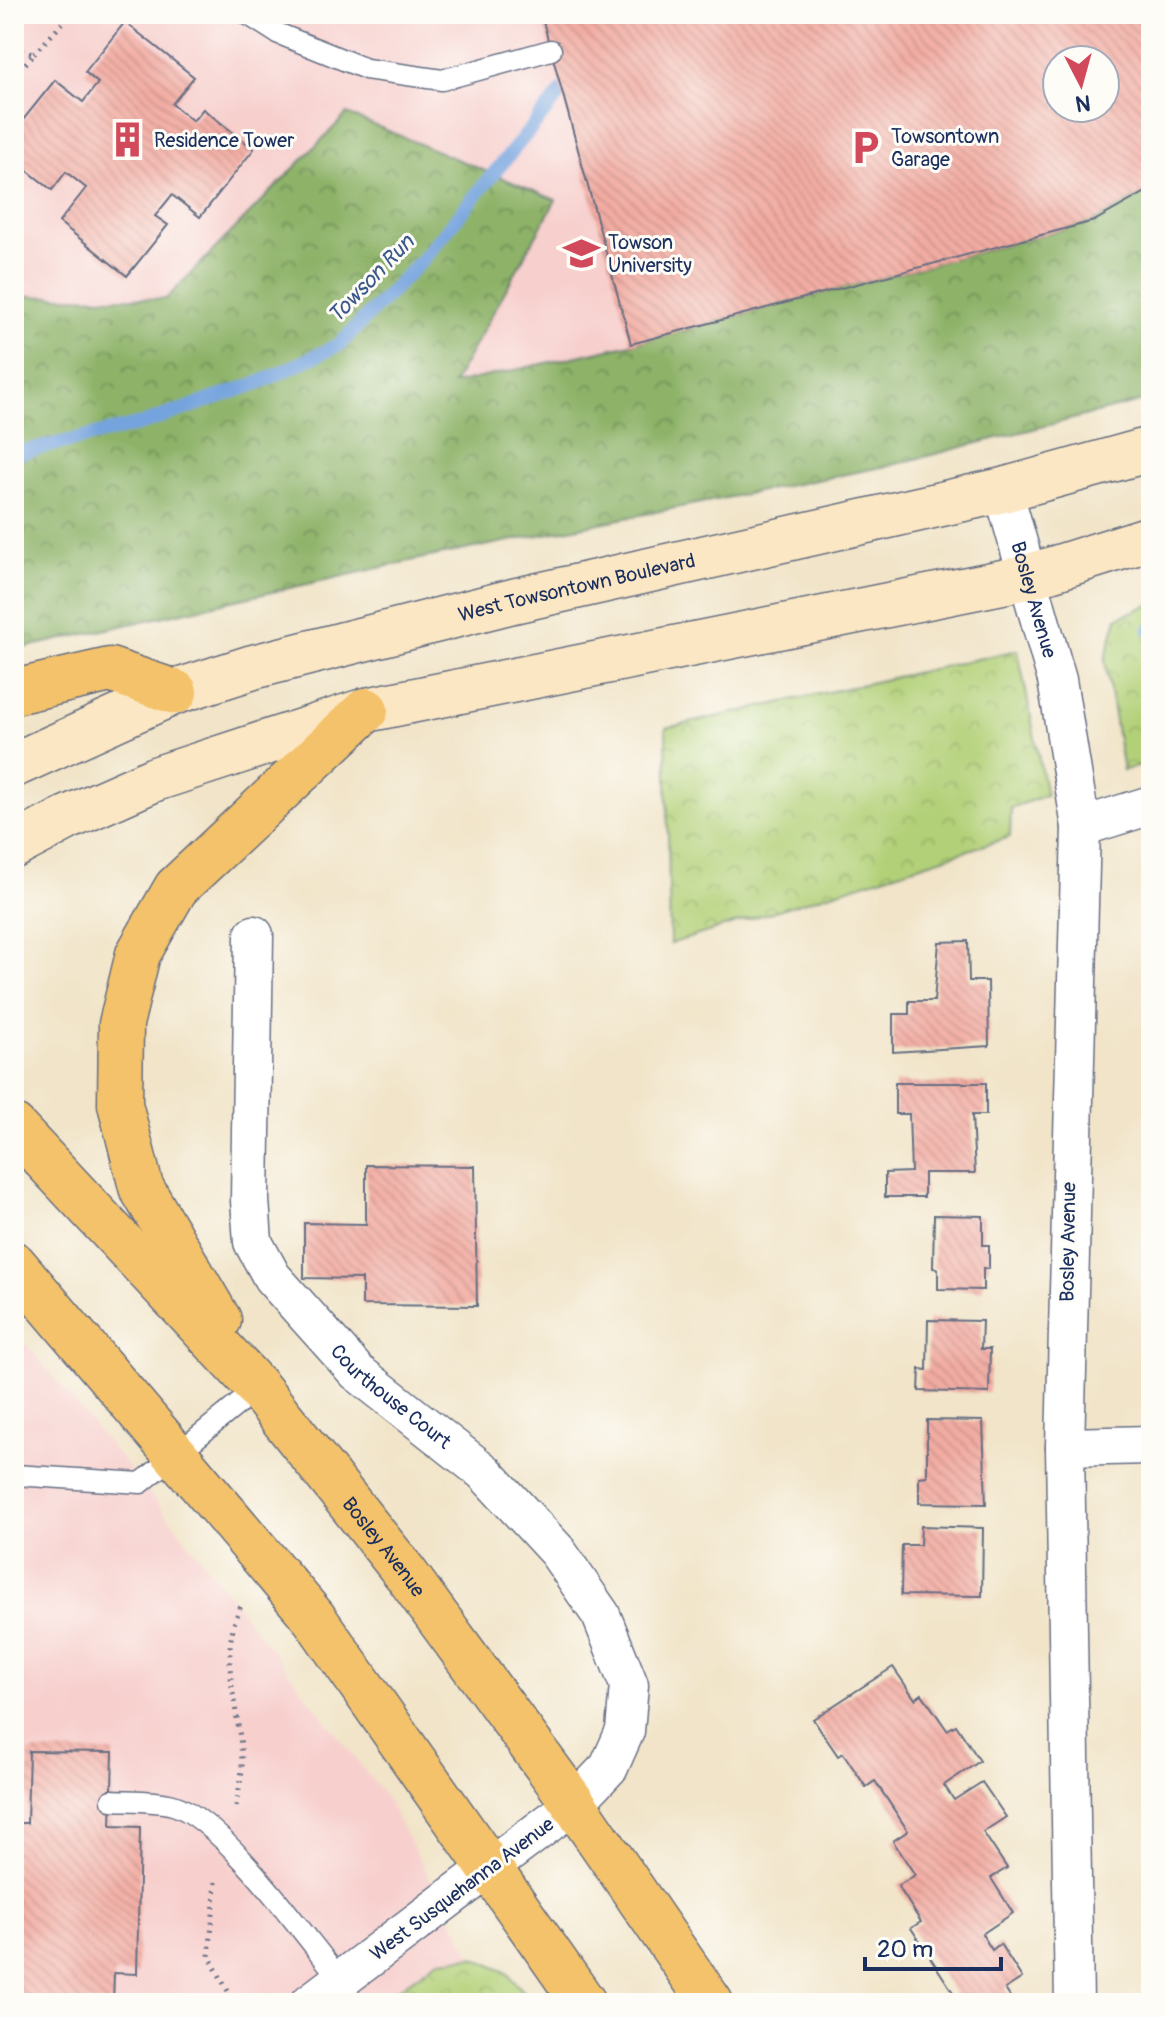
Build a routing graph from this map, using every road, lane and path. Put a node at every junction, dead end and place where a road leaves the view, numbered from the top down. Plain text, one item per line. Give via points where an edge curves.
1 (71, 14) edge
2 (247, 14) edge
3 (14, 47) edge
4 (551, 50) dead end
5 (34, 54) junction
6 (14, 76) edge
7 (1151, 449) edge
8 (1003, 490) junction
9 (1151, 538) edge
10 (1027, 577) junction
11 (14, 692) edge
12 (175, 692) junction
13 (366, 710) junction
14 (14, 765) edge
15 (1151, 805) edge
16 (1081, 827) junction
17 (14, 846) edge
18 (254, 935) dead end
19 (14, 1127) edge
20 (14, 1264) edge
21 (258, 1388) junction
22 (1151, 1445) edge
23 (1065, 1447) junction
24 (179, 1455) junction
25 (14, 1475) edge
26 (112, 1800) dead end
27 (574, 1804) junction
28 (491, 1867) junction
29 (341, 1980) junction
30 (310, 2003) edge
31 (584, 2003) edge
32 (711, 2003) edge
33 (1074, 2003) edge

1 - 5 path
2 - 4 lane via 277,33 366,69 442,80
3 - 5 path
5 - 6 path
7 - 8 main road, West Towsontown Boulevard
8 - 10 street, Bosley Avenue
8 - 12 main road, West Towsontown Boulevard via 513,601
9 - 10 main road
10 - 13 main road
10 - 16 street, Bosley Avenue via 1057,680
11 - 12 main road via 110,670
12 - 14 main road, West Towsontown Boulevard
13 - 17 main road via 155,779
13 - 21 main road via 176,888 138,954 121,1024 120,1104 141,1187
15 - 16 street
16 - 23 street, Bosley Avenue
18 - 27 street, Courthouse Court via 253,1242 272,1277 357,1372 484,1472 557,1551 601,1615 629,1685 625,1731 609,1767
19 - 21 main road, Bosley Avenue
20 - 24 main road
21 - 24 lane
21 - 27 main road, Bosley Avenue via 406,1574
22 - 23 street
23 - 33 street, Bosley Avenue
24 - 25 lane via 141,1483
24 - 28 main road via 314,1618
26 - 29 lane via 173,1805 192,1813 225,1843
27 - 28 street, West Susquehanna Avenue
27 - 32 main road, Bosley Avenue
28 - 29 street, West Susquehanna Avenue
28 - 31 main road
29 - 30 street, West Susquehanna Avenue

